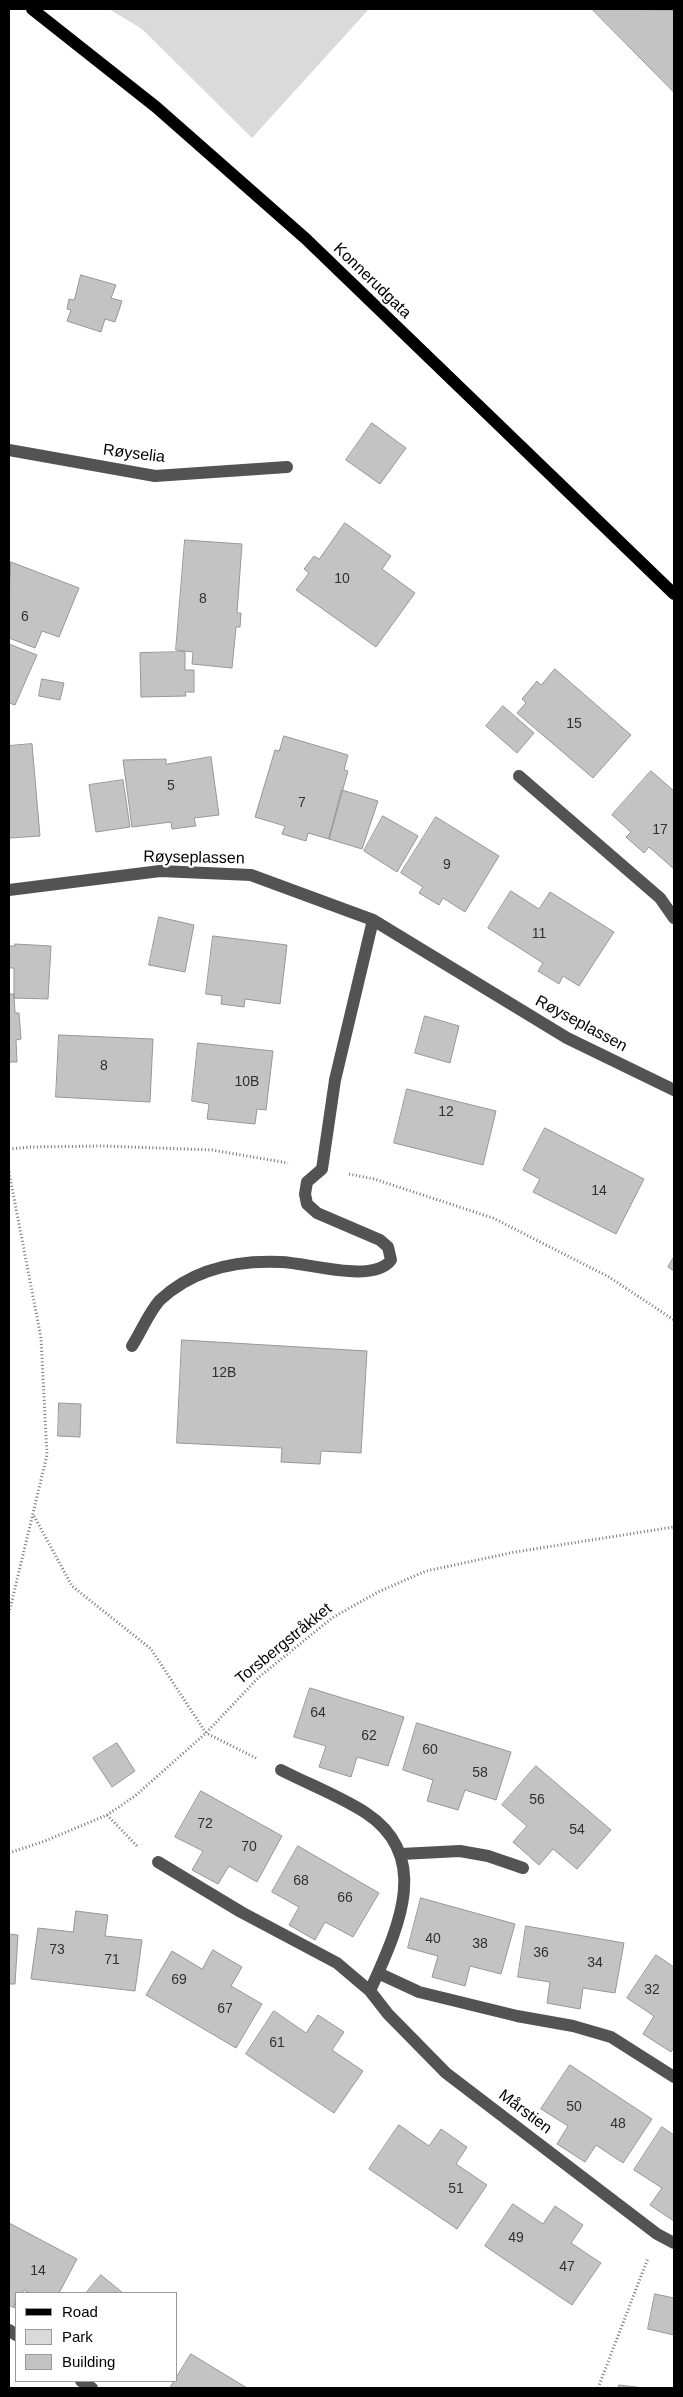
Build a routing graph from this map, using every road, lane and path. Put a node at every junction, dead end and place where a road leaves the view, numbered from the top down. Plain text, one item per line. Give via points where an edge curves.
1 (32, 9) edge
2 (9, 450) edge
3 (287, 467) dead end
4 (674, 594) edge
5 (519, 776) dead end
6 (9, 890) edge
7 (674, 918) edge
8 (373, 920) junction
9 (674, 1090) edge
10 (9, 1172) edge
11 (132, 1346) dead end
12 (33, 1515) junction
13 (674, 1527) edge
14 (9, 1613) edge
15 (206, 1733) junction
16 (281, 1770) joint
17 (107, 1815) junction
18 (9, 1853) edge
19 (401, 1854) junction
20 (158, 1862) joint
21 (523, 1868) dead end
22 (378, 1973) junction
23 (370, 1991) junction
24 (674, 2077) edge
25 (657, 2234) junction
26 (674, 2243) edge
27 (598, 2388) edge

1 - 4 main road, Konnerudgata via 156,106 306,239
2 - 3 street, Røyselia via 155,476
5 - 7 street via 660,898
6 - 8 street, Røyseplassen via 160,871 250,875
8 - 9 street, Røyseplassen via 567,1038
8 - 11 street via 335,1080 322,1168 307,1182 305,1194 307,1204 317,1213 380,1240 388,1248 391,1260 386,1268 368,1272 274,1262 248,1262 205,1271 178,1286 159,1302
10 - 12 path via 41,1338 47,1455
12 - 14 path
12 - 15 path via 72,1586 151,1649
13 - 15 path, Torsbergstråkket via 515,1552 435,1570 378,1592 332,1618 259,1677
15 - 16 path
15 - 17 path, Torsbergstråkket via 135,1796
16 - 19 street via 366,1813 395,1841
17 - 18 path, Torsbergstråkket
17 - 20 path
19 - 21 street via 460,1851
19 - 22 street via 405,1893
20 - 23 street, Mårstien via 241,1912 337,1963
22 - 23 street
22 - 24 street via 418,1992 611,2037
23 - 25 street, Mårstien via 446,2073
25 - 26 street, Mårstien
25 - 27 path

